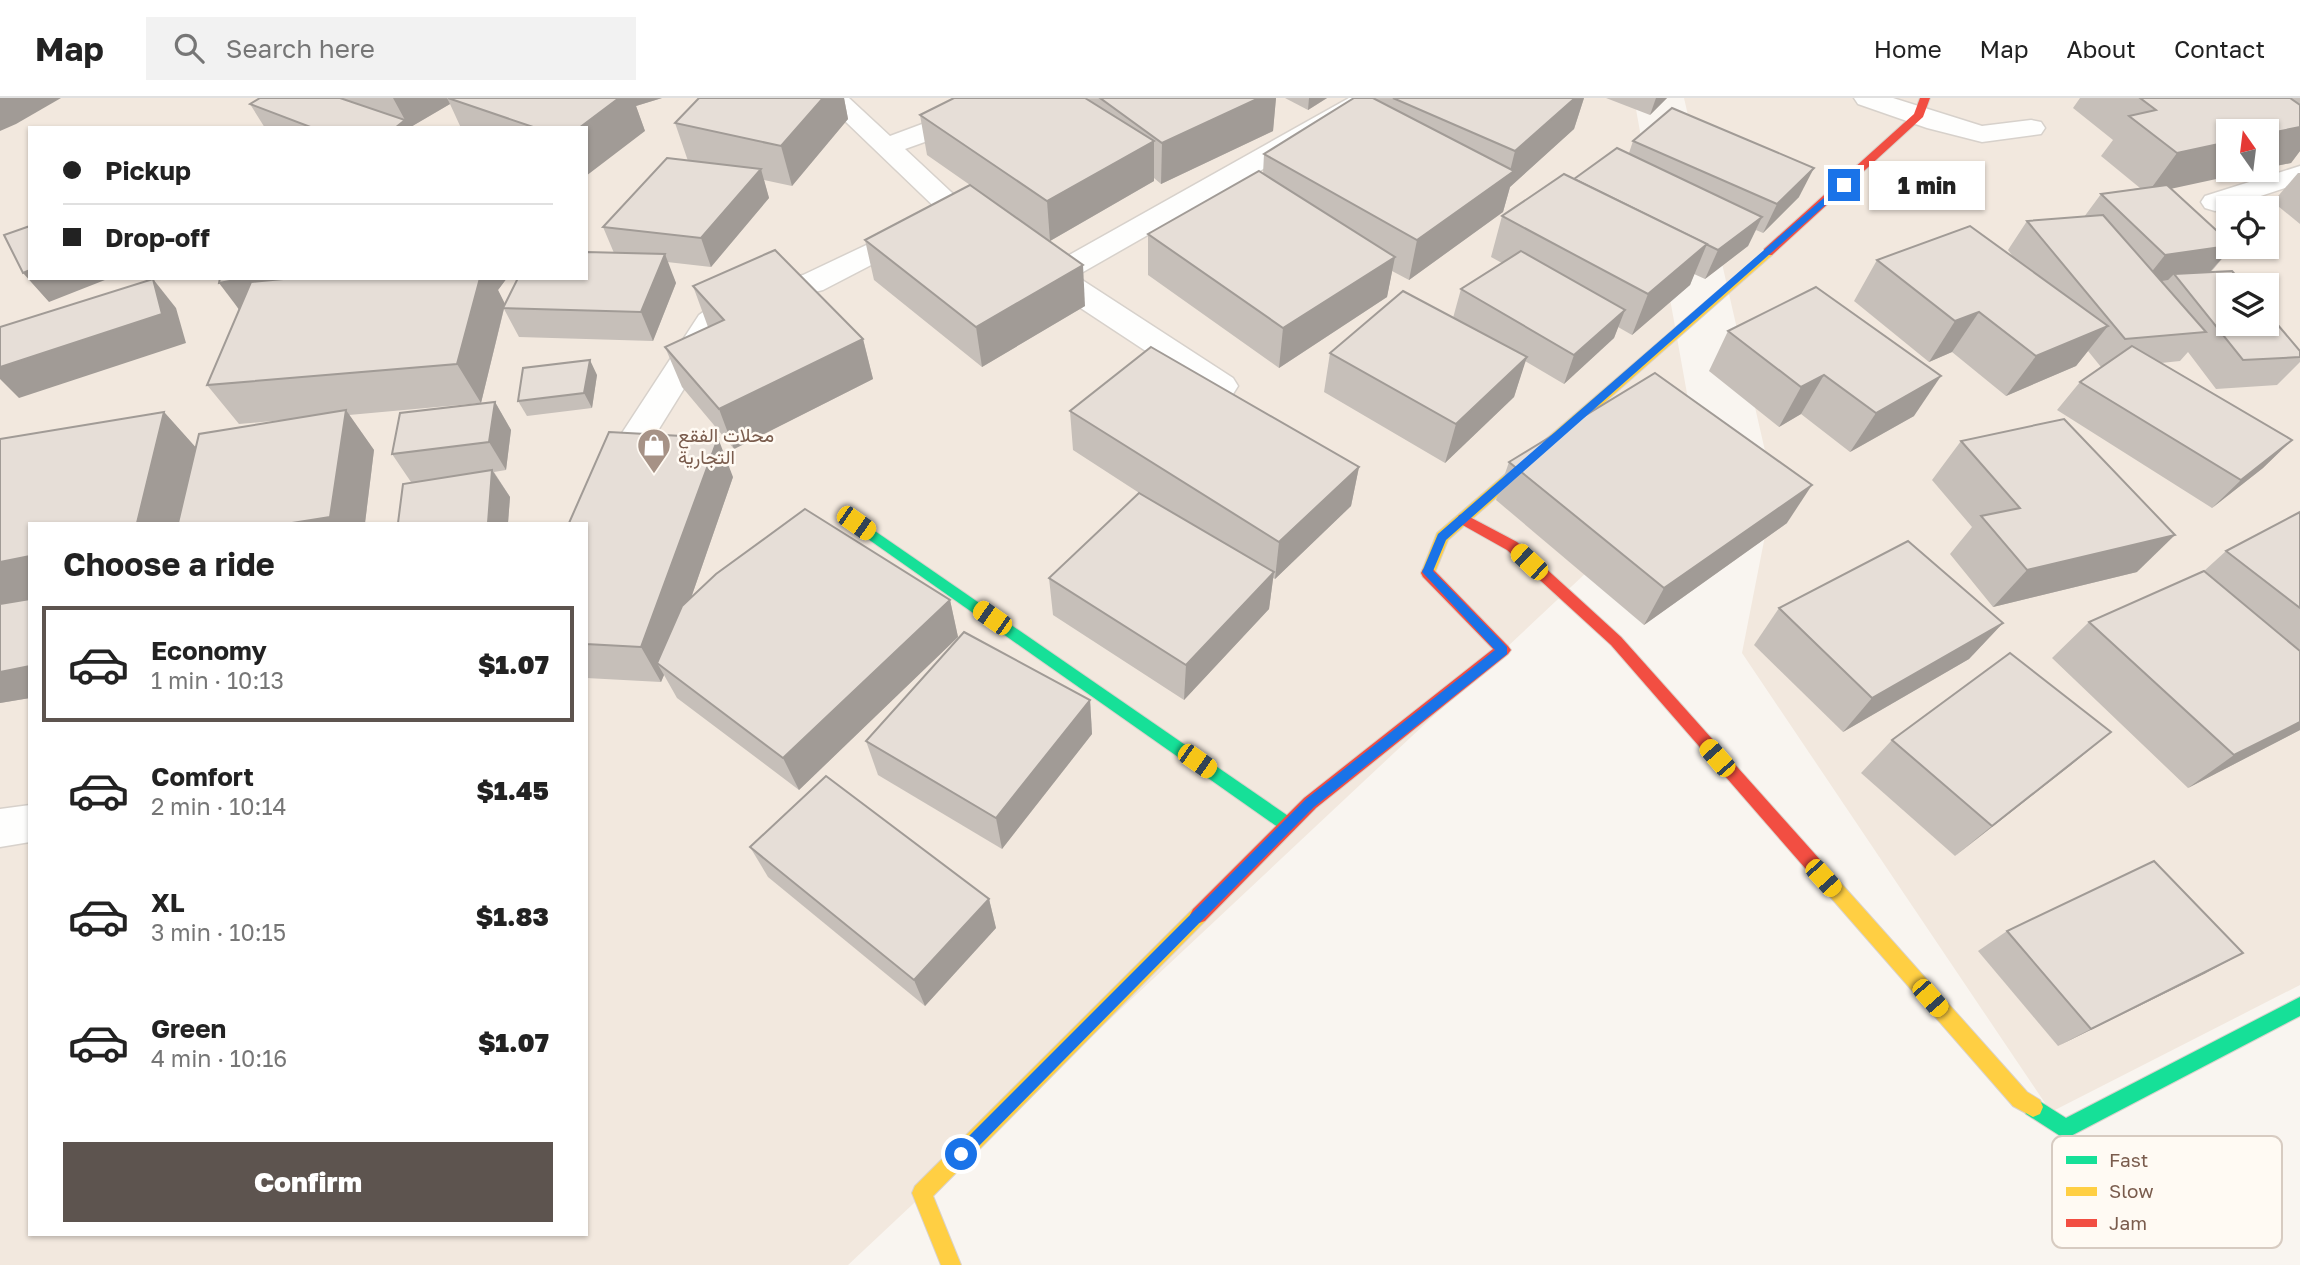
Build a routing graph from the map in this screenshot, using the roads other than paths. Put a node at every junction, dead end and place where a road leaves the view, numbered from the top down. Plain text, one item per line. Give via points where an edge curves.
1 (834, 98) edge
2 (999, 98) edge
3 (1368, 98) edge
4 (1867, 98) edge
5 (1922, 107) edge
6 (2031, 128) dead end
7 (885, 147) junction
8 (2300, 174) edge
9 (2215, 201) dead end
10 (955, 211) junction
11 (1054, 276) junction
12 (1222, 386) edge
13 (1464, 519) junction
14 (856, 523) dead end
15 (588, 532) edge
16 (28, 823) edge
17 (1288, 825) junction
18 (0, 828) edge
19 (2300, 1006) edge
20 (951, 1265) edge

1 - 7 street
2 - 7 street via 951,123
3 - 11 street
4 - 5 street
5 - 6 street via 1982,134
5 - 13 street via 1826,201
7 - 10 street
8 - 9 street
10 - 11 street
10 - 15 street via 812,283 741,300 709,321 634,442
11 - 12 street
13 - 17 street via 1442,537 1427,572 1503,650
13 - 19 street via 1512,546 1616,641 2020,1099 2065,1129
14 - 17 street
16 - 18 street
17 - 20 street via 922,1193

